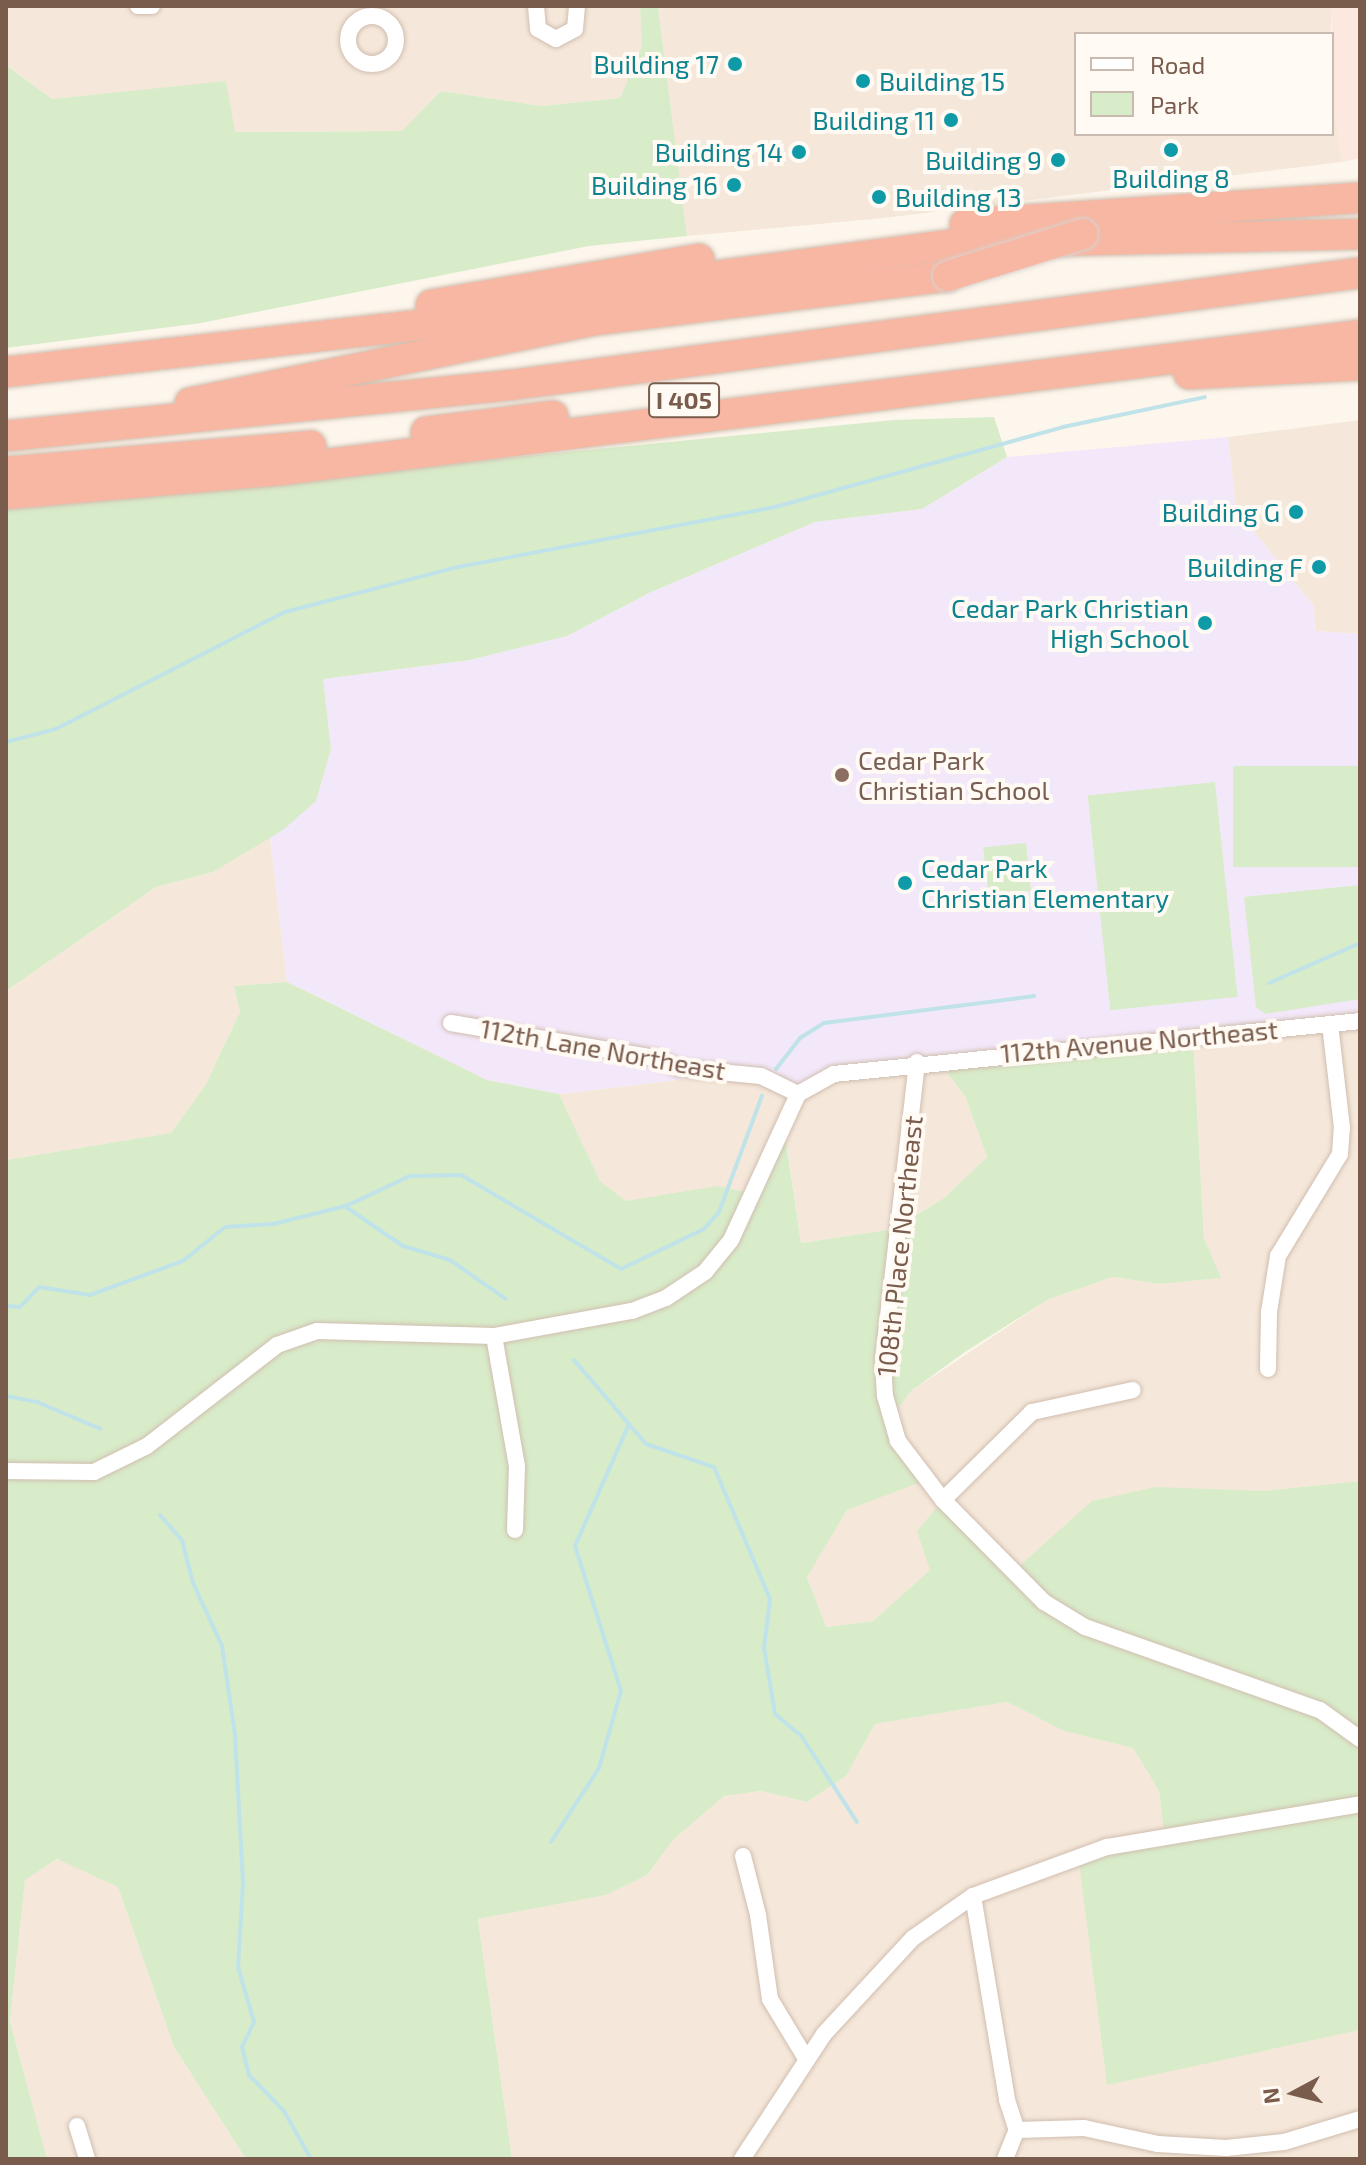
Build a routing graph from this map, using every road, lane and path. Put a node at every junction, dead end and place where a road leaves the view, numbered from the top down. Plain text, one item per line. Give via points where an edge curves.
1 (138, 6) edge
2 (152, 6) edge
3 (536, 6) edge
4 (577, 6) edge
5 (1360, 198) edge
6 (1204, 208) junction
7 (1360, 234) edge
8 (1360, 273) edge
9 (1360, 292) edge
10 (1360, 316) edge
11 (1360, 335) edge
12 (225, 343) junction
13 (1360, 365) edge
14 (6, 372) edge
15 (923, 388) junction
16 (6, 427) edge
17 (6, 436) edge
18 (6, 451) edge
19 (6, 472) edge
20 (6, 494) edge
21 (1360, 1021) edge
22 (451, 1023) dead end
23 (1330, 1024) junction
24 (917, 1062) junction
25 (798, 1094) junction
26 (494, 1336) junction
27 (1268, 1369) dead end
28 (1133, 1390) dead end
29 (6, 1471) edge
30 (943, 1500) junction
31 (515, 1530) dead end
32 (1360, 1739) edge
33 (1360, 1804) edge
34 (743, 1856) dead end
35 (973, 1896) junction
36 (805, 2057) junction
37 (1360, 2119) edge
38 (77, 2126) dead end
39 (1017, 2130) junction
40 (87, 2159) edge
41 (742, 2159) edge
42 (1005, 2159) edge

1 - 2 street
3 - 4 street via 538,29 556,39 575,29
5 - 6 highway
6 - 12 highway via 1019,219 666,264
6 - 16 highway, bridge via 1110,226 948,276 595,320 186,404
7 - 12 highway via 963,243 724,275 487,317
8 - 17 highway, I 405 via 511,385
9 - 18 highway, I 405 via 375,415
10 - 19 highway, I 405 via 365,440
11 - 15 highway, I 405
12 - 14 highway
13 - 15 highway
15 - 20 highway, I 405 via 281,470
21 - 23 street, 112th Avenue Northeast
22 - 25 street, 112th Lane Northeast via 656,1058 689,1070 761,1076
23 - 24 street, 112th Avenue Northeast
23 - 27 street via 1340,1154 1278,1256 1270,1296
24 - 25 street, 112th Avenue Northeast via 834,1074
24 - 30 street, 108th Place Northeast via 883,1359 885,1396 898,1441
25 - 26 street via 731,1240 705,1272 666,1298 632,1311
26 - 29 street via 356,1330 296,1337 277,1345 147,1446 94,1472
26 - 31 street via 517,1466
28 - 30 street via 1032,1412
30 - 32 street, 108th Place Northeast via 1044,1602 1085,1627 1320,1710
33 - 35 street via 1107,1847
34 - 36 street via 770,1999
35 - 36 street via 913,1938
35 - 39 street via 1007,2100
36 - 41 street
37 - 39 street via 1284,2142 1226,2148 1158,2144 1084,2128
38 - 40 street
39 - 42 street

